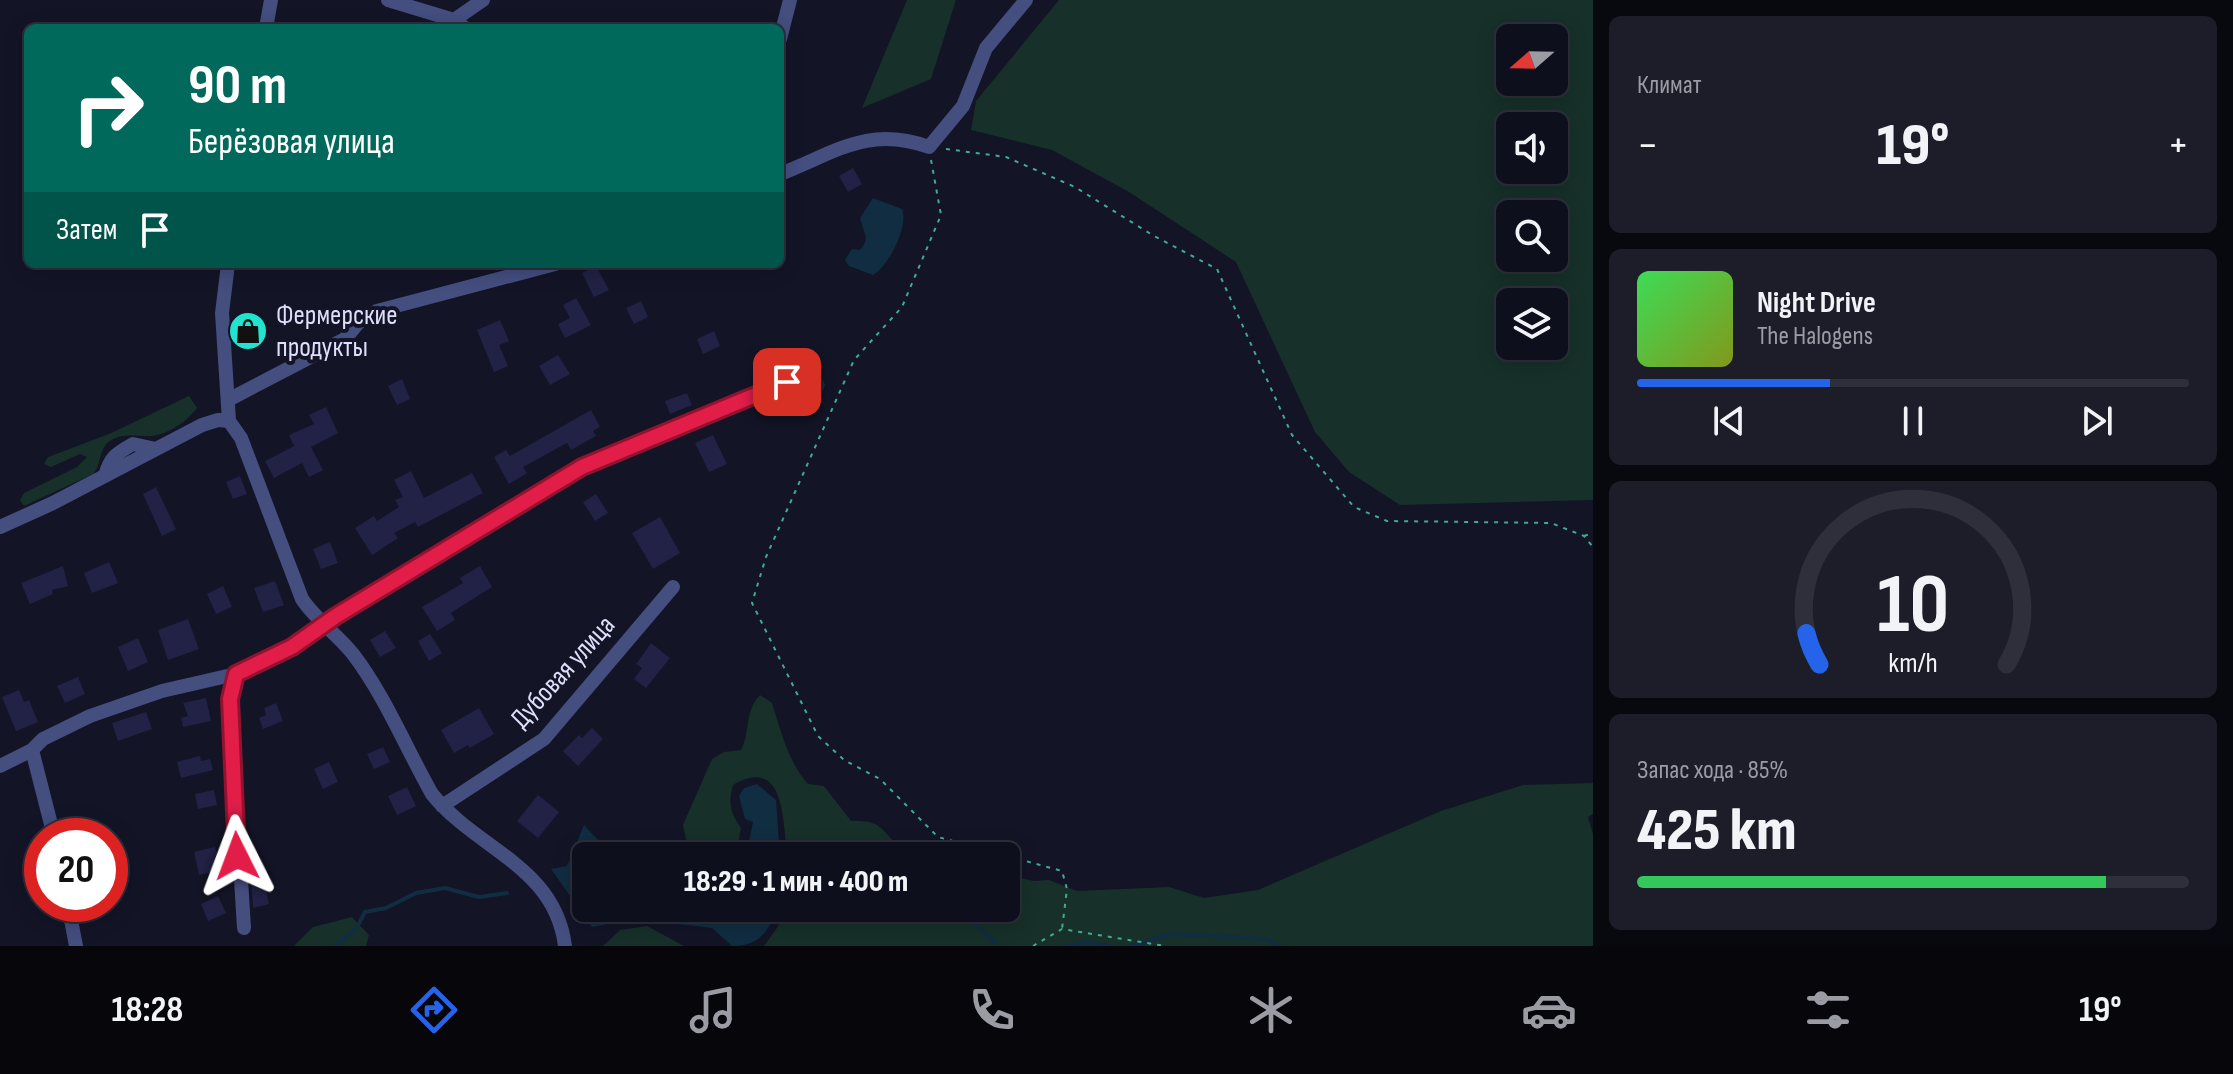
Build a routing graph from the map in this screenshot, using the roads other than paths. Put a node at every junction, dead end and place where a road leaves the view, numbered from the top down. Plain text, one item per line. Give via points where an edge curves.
1 (271, 0) edge
2 (388, 0) edge
3 (483, 0) edge
4 (790, 0) edge
5 (1026, 0) edge
6 (267, 24) edge
7 (454, 24) edge
8 (458, 24) edge
9 (784, 24) edge
10 (784, 172) edge
11 (228, 268) edge
12 (540, 268) edge
13 (787, 382) dead end
14 (230, 399) junction
15 (229, 421) junction
16 (0, 527) edge
17 (673, 587) dead end
18 (323, 624) junction
19 (236, 674) junction
20 (32, 750) junction
21 (0, 766) edge
22 (442, 806) junction
23 (49, 818) edge
24 (71, 922) edge
25 (244, 928) dead end
26 (76, 946) edge
27 (565, 946) edge

1 - 6 street
2 - 7 street
3 - 8 street
4 - 9 street
5 - 10 street via 986,48 963,106 929,147 906,139 873,138
11 - 14 street via 222,313
12 - 14 street via 377,311 345,339
13 - 18 street via 582,467
14 - 15 street
15 - 16 street via 202,425
15 - 18 street via 241,438 302,599
17 - 22 street, Дубовая улица via 544,739
18 - 19 street via 292,647
18 - 22 street via 362,667
19 - 20 street via 162,691 90,716
19 - 25 street via 230,699
20 - 21 street
20 - 23 street
22 - 27 street via 526,870 557,913
24 - 26 street

